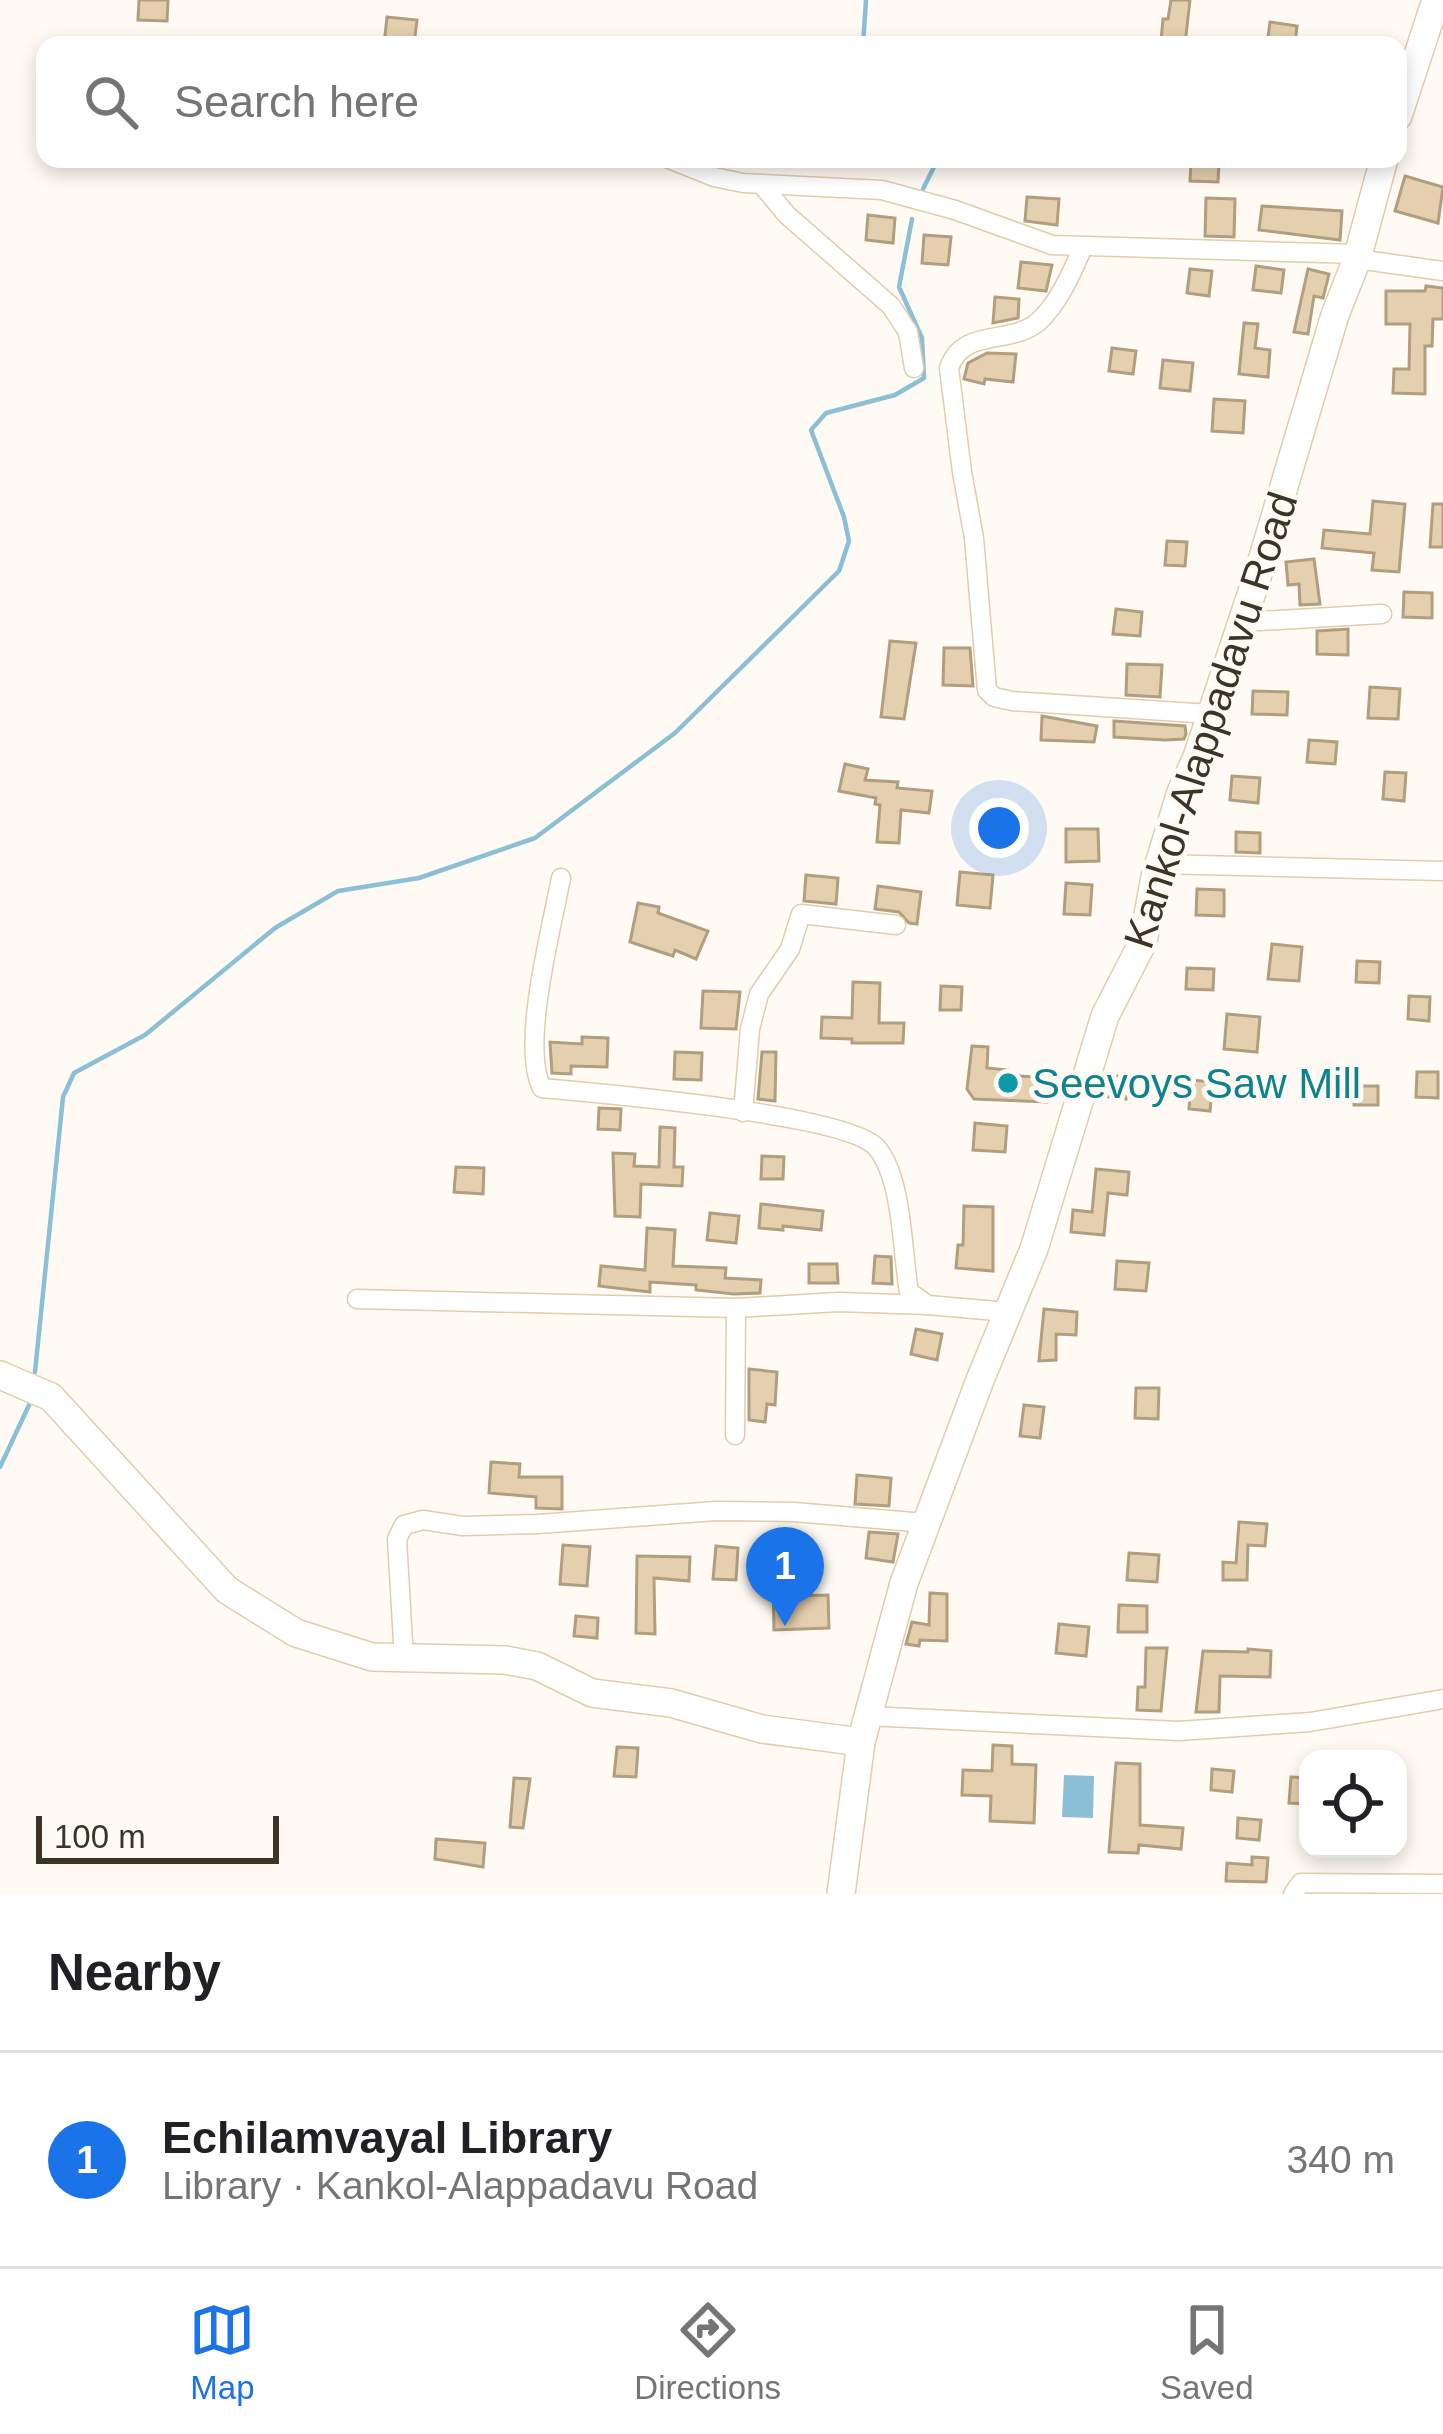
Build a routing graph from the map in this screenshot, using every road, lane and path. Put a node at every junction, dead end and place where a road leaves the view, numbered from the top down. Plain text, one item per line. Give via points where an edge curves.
1 (1438, 2) edge
2 (1407, 90) edge
3 (692, 168) edge
4 (1382, 168) edge
5 (762, 185) junction
6 (1083, 247) junction
7 (1358, 256) junction
8 (1443, 272) edge
9 (914, 368) dead end
10 (1382, 614) dead end
11 (1242, 622) junction
12 (1210, 714) junction
13 (1159, 864) junction
14 (1443, 871) edge
15 (561, 878) dead end
16 (896, 925) dead end
17 (742, 1112) junction
18 (357, 1299) dead end
19 (928, 1305) junction
20 (736, 1308) junction
21 (1008, 1312) junction
22 (0, 1375) edge
23 (735, 1435) dead end
24 (926, 1523) junction
25 (404, 1659) junction
26 (1443, 1699) edge
27 (865, 1729) junction
28 (1443, 1884) edge
29 (841, 1894) edge
30 (1293, 1894) edge

1 - 2 main road
3 - 5 street
4 - 7 main road, Kankol-Alappadavu Road
5 - 6 street via 882,190 1038,241
5 - 9 street via 892,306 908,332
6 - 7 street
6 - 12 street via 1038,321 972,340 950,368 987,690 1012,701
7 - 8 street
7 - 11 main road, Kankol-Alappadavu Road
10 - 11 street
11 - 12 main road, Kankol-Alappadavu Road
12 - 13 main road, Kankol-Alappadavu Road
13 - 14 street
13 - 21 main road, Kankol-Alappadavu Road via 1143,942 1105,1016
15 - 17 street via 535,1040 542,1088
16 - 17 street via 801,914 790,949 759,994
17 - 19 street via 847,1131 876,1147 901,1213 908,1292
18 - 20 street
19 - 20 street
19 - 21 street
20 - 23 street
21 - 24 main road, Kankol-Alappadavu Road
22 - 25 main road via 51,1397 227,1590 296,1633 346,1652
24 - 25 street via 716,1511 538,1524 423,1520 404,1525 398,1539
24 - 27 main road, Kankol-Alappadavu Road
25 - 27 main road via 537,1666 592,1694 671,1703 762,1729
26 - 27 street via 1310,1722 1179,1731
27 - 29 main road, Kankol-Alappadavu Road
28 - 30 street via 1301,1882

